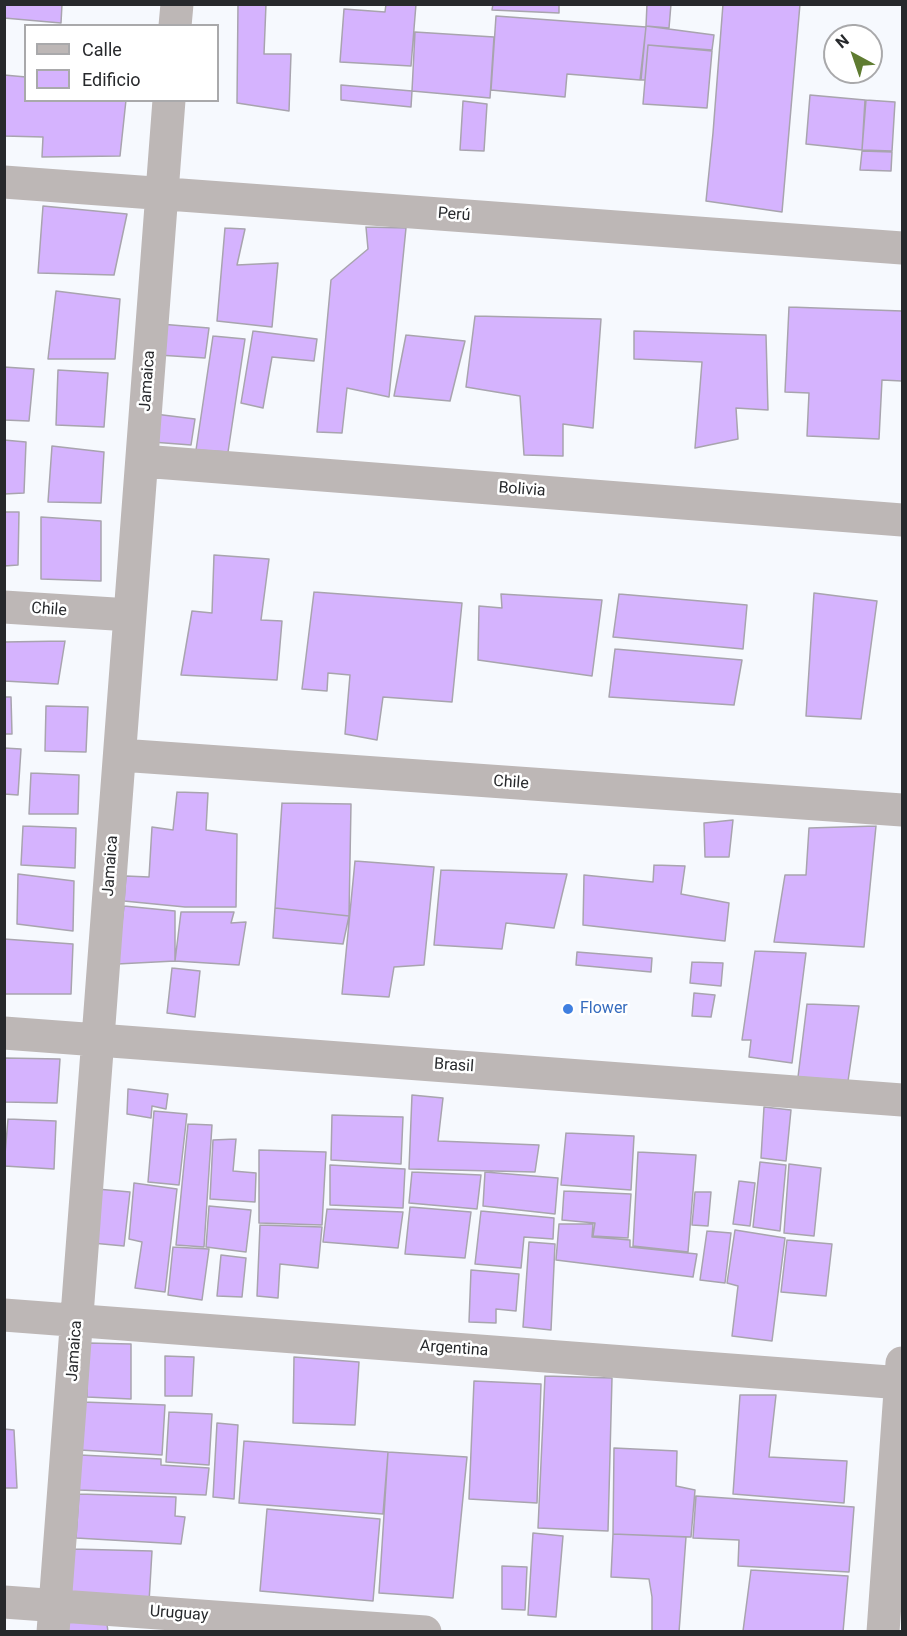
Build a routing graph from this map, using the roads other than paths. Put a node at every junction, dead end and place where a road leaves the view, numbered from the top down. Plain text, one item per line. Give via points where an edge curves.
1 (177, 4) edge
2 (175, 24) edge
3 (169, 102) edge
4 (4, 182) edge
5 (162, 194) junction
6 (903, 248) edge
7 (142, 461) junction
8 (903, 520) edge
9 (4, 607) edge
10 (130, 615) junction
11 (120, 755) junction
12 (903, 810) edge
13 (4, 1033) edge
14 (98, 1040) junction
15 (903, 1100) edge
16 (4, 1315) edge
17 (77, 1320) junction
18 (902, 1376) edge
19 (4, 1602) edge
20 (54, 1619) edge
21 (425, 1632) edge
22 (883, 1632) edge

1 - 2 street
3 - 5 street, Jamaica
4 - 5 street, Perú
5 - 6 street, Perú
5 - 7 street, Jamaica
7 - 8 street, Bolivia
7 - 10 street, Jamaica
9 - 10 street, Chile
10 - 11 street, Jamaica
11 - 12 street, Chile
11 - 14 street, Jamaica
13 - 14 street, Brasil
14 - 15 street, Brasil
14 - 17 street, Jamaica
16 - 17 street, Argentina
17 - 18 street, Argentina
17 - 20 street, Jamaica
18 - 22 street
19 - 20 street, Uruguay
20 - 21 street, Uruguay

